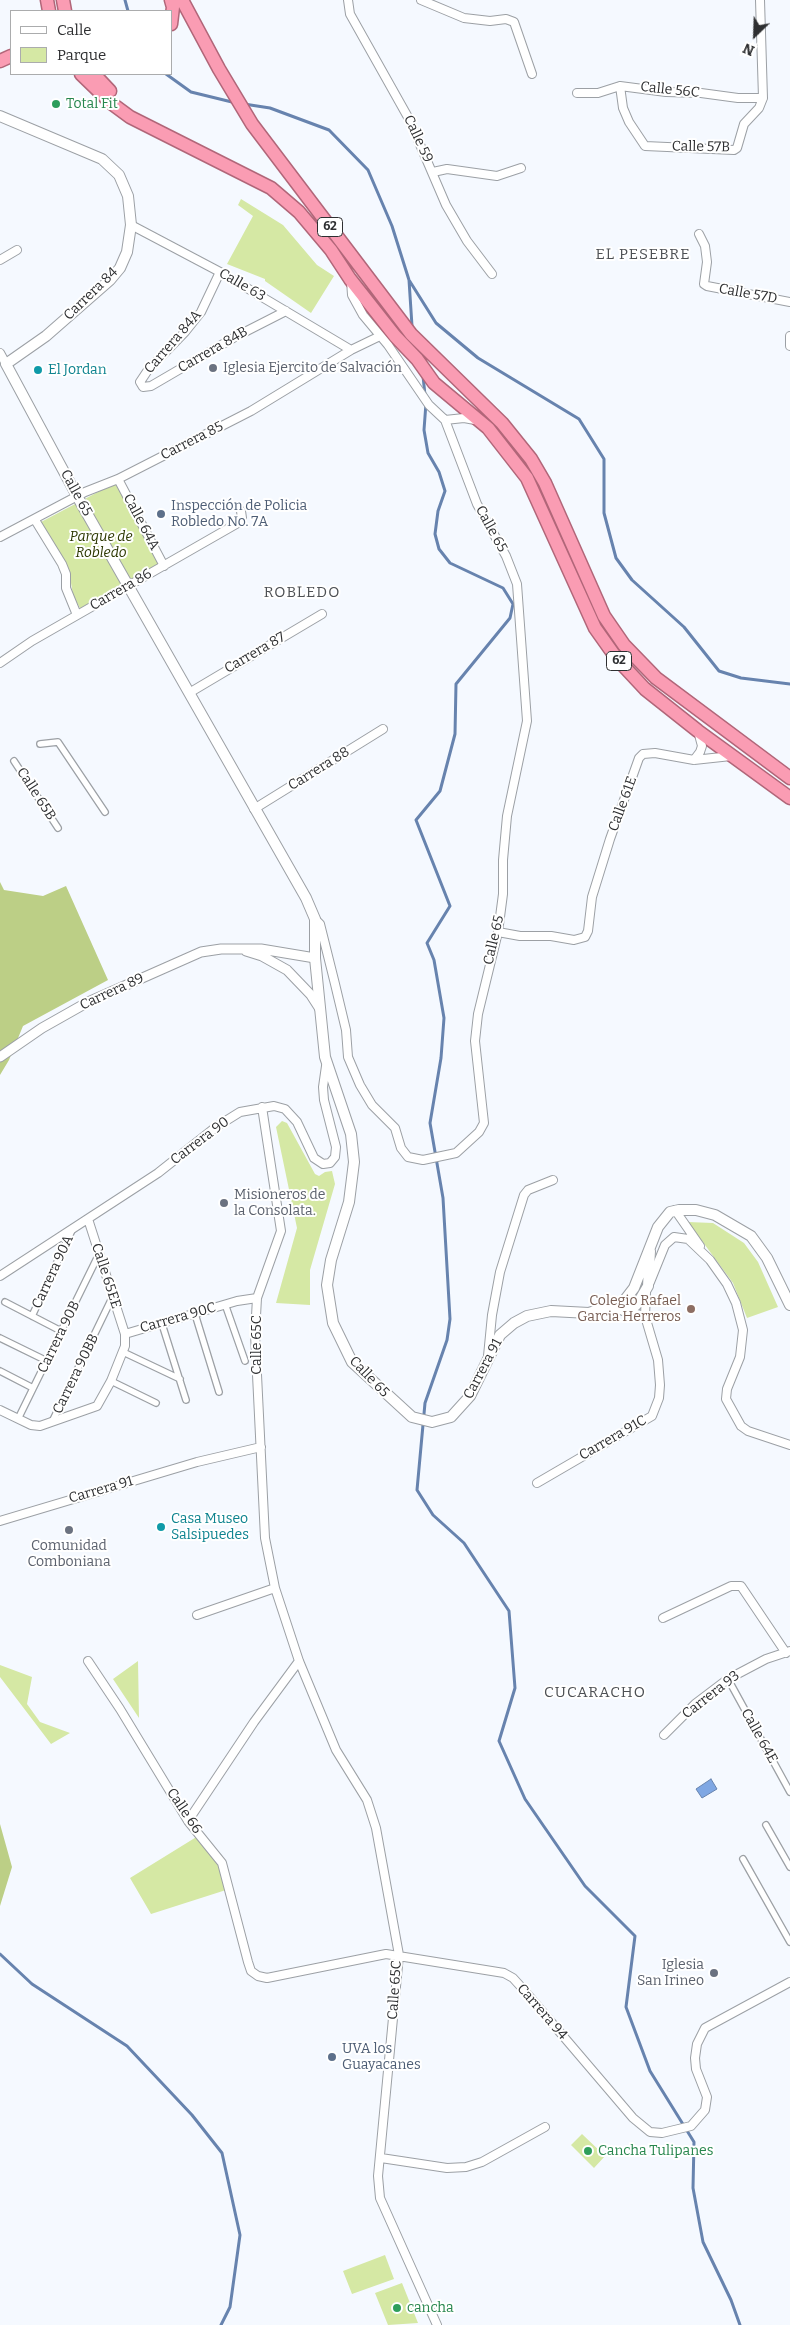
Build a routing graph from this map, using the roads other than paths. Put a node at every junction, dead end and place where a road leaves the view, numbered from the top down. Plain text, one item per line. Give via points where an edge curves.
1 (348, 0) edge
2 (421, 0) edge
3 (760, 0) edge
4 (176, 2) edge
5 (172, 20) edge
6 (532, 74) dead end
7 (82, 75) edge
8 (95, 75) edge
9 (620, 86) junction
10 (578, 93) dead end
11 (763, 98) junction
12 (0, 118) edge
13 (150, 128) junction
14 (521, 168) dead end
15 (434, 172) junction
16 (131, 225) junction
17 (699, 234) dead end
18 (17, 250) dead end
19 (0, 260) edge
20 (220, 272) junction
21 (492, 274) dead end
22 (350, 279) junction
23 (790, 302) edge
24 (286, 311) junction
25 (380, 336) junction
26 (790, 336) edge
27 (790, 346) edge
28 (350, 350) junction
29 (0, 353) edge
30 (6, 364) junction
31 (141, 385) joint
32 (445, 420) junction
33 (482, 422) junction
34 (118, 479) junction
35 (78, 496) junction
36 (241, 515) dead end
37 (35, 520) junction
38 (0, 537) edge
39 (164, 566) junction
40 (129, 586) junction
41 (322, 614) dead end
42 (77, 615) junction
43 (0, 663) edge
44 (189, 693) junction
45 (383, 729) dead end
46 (698, 731) junction
47 (40, 744) dead end
48 (731, 756) junction
49 (694, 760) junction
50 (14, 761) dead end
51 (790, 778) edge
52 (790, 798) edge
53 (254, 809) junction
54 (105, 812) dead end
55 (58, 828) dead end
56 (315, 919) junction
57 (498, 932) junction
58 (234, 948) junction
59 (315, 958) junction
60 (320, 1009) junction
61 (0, 1056) edge
62 (326, 1066) junction
63 (262, 1107) junction
64 (553, 1180) dead end
65 (675, 1210) junction
66 (88, 1219) junction
67 (74, 1226) junction
68 (650, 1247) junction
69 (99, 1254) junction
70 (710, 1260) junction
71 (0, 1276) edge
72 (648, 1286) junction
73 (112, 1298) junction
74 (257, 1298) junction
75 (5, 1302) dead end
76 (225, 1304) junction
77 (790, 1304) edge
78 (616, 1310) junction
79 (598, 1311) junction
80 (195, 1314) junction
81 (32, 1316) junction
82 (645, 1316) junction
83 (162, 1324) junction
84 (61, 1331) junction
85 (125, 1334) junction
86 (0, 1338) edge
87 (123, 1352) junction
88 (487, 1359) junction
89 (47, 1361) junction
90 (245, 1361) dead end
91 (0, 1371) edge
92 (180, 1379) junction
93 (111, 1381) junction
94 (33, 1388) junction
95 (219, 1392) dead end
96 (186, 1400) dead end
97 (156, 1403) dead end
98 (0, 1410) edge
99 (412, 1416) joint
100 (18, 1419) junction
101 (52, 1422) junction
102 (790, 1444) edge
103 (261, 1447) junction
104 (537, 1483) dead end
105 (0, 1521) edge
106 (275, 1588) junction
107 (197, 1615) dead end
108 (663, 1618) dead end
109 (788, 1652) edge
110 (88, 1661) dead end
111 (300, 1661) junction
112 (728, 1679) junction
113 (664, 1735) dead end
114 (790, 1792) edge
115 (188, 1821) junction
116 (766, 1825) dead end
117 (743, 1859) dead end
118 (790, 1867) edge
119 (790, 1942) edge
120 (398, 1955) junction
121 (253, 1973) joint
122 (790, 1982) edge
123 (545, 2127) dead end
124 (381, 2158) junction
125 (437, 2325) edge

1 - 15 street, Calle 59 via 350,14 396,94
2 - 6 street via 464,18 514,22
3 - 11 street
4 - 5 highway
4 - 51 highway, 62 via 203,38 252,124 411,334 502,423 532,459 604,616 624,646 656,678
7 - 13 highway, 62 via 111,103
8 - 13 highway
9 - 10 street, Calle 56C via 598,93
9 - 11 street, Calle 56C
9 - 11 street, Calle 57B via 629,122 649,147 734,150 739,144 744,124 759,108
12 - 16 main road, Carrera 84 via 98,156 116,171 128,196
13 - 22 highway, 62 via 285,198 331,250
14 - 15 street via 497,176 447,169
15 - 21 street, Calle 59 via 446,205
16 - 20 street, Calle 63
16 - 30 main road, Carrera 84 via 125,258 110,280 41,341
17 - 23 street, Calle 57D via 707,262 704,284
18 - 19 street
20 - 24 street, Calle 63
20 - 31 street, Carrera 84A via 196,318 148,370
22 - 25 street via 352,294 359,308
22 - 33 highway, 62 via 434,383
24 - 28 street, Calle 63
24 - 31 street, Carrera 84B via 151,386
25 - 28 street, Carrera 85
25 - 32 street
26 - 27 street
28 - 34 street, Carrera 85 via 251,412
29 - 30 street, Calle 65
30 - 35 main road, Calle 65
32 - 33 street via 464,418
32 - 57 street, Calle 65 via 477,504 506,556 519,597 527,721 507,816
33 - 46 highway, 62 via 527,478 602,639 645,689
34 - 35 street, Carrera 85
34 - 39 street, Calle 64A
35 - 37 street, Carrera 85
35 - 40 main road, Calle 65
36 - 39 street, Carrera 86 via 238,523
37 - 38 street, Carrera 85
37 - 42 street via 62,564 66,588
39 - 40 street, Carrera 86
40 - 42 street, Carrera 86
40 - 44 main road, Calle 65
41 - 44 street, Carrera 87
42 - 43 street, Carrera 86
44 - 53 main road, Calle 65
45 - 53 street, Carrera 88
46 - 48 highway, 62
46 - 49 street via 702,746
47 - 54 street via 58,742
48 - 49 street
48 - 52 highway, 62
49 - 57 street, Calle 61E via 655,753 643,754 639,758 592,897 585,937 574,940
50 - 55 street, Calle 65B
53 - 56 main road, Calle 65
56 - 57 street, Calle 65 via 320,924 338,993 348,1057 372,1105 395,1128 406,1154 414,1160 447,1156 459,1151 484,1123 475,1041 484,982
56 - 59 main road, Calle 65
58 - 59 street, Carrera 89 via 288,952
58 - 60 street, Carrera 89 via 262,956 287,970 311,994
58 - 61 street, Carrera 89 via 201,952 128,984 52,1022
59 - 60 main road, Calle 65
60 - 62 main road, Calle 65
62 - 63 street, Carrera 90 via 324,1100 336,1148 330,1163 323,1164 314,1158 289,1112 277,1106
62 - 99 main road, Calle 65 via 351,1134 354,1162 350,1202 328,1271 327,1294 333,1323 352,1362
63 - 66 street, Carrera 90 via 227,1120 158,1173
63 - 74 street, Calle 65C via 281,1231
64 - 88 street via 528,1190 524,1195 500,1272
65 - 68 main road, Carrera 91 via 660,1223
65 - 70 street
65 - 77 main road via 707,1212 751,1236 767,1258
66 - 67 street, Carrera 90
66 - 69 street, Calle 65EE
67 - 71 street, Carrera 90
67 - 81 street, Carrera 90A
68 - 72 main road
68 - 79 main road, Carrera 91 via 634,1288 624,1301
69 - 73 street, Calle 65EE
69 - 84 street, Carrera 90B
70 - 72 street via 688,1239 670,1240
70 - 102 street via 736,1303 742,1330 740,1357 726,1399 740,1426
72 - 78 main road via 635,1306
72 - 82 street
73 - 85 street, Calle 65EE
73 - 101 street, Carrera 90BB
74 - 76 street, Carrera 90C
74 - 103 street, Calle 65C via 254,1350
75 - 81 street
76 - 80 street, Carrera 90C
76 - 90 street
78 - 79 main road
78 - 82 street
79 - 88 main road, Carrera 91 via 552,1311 527,1316 504,1332
80 - 83 street, Carrera 90C
80 - 95 street
81 - 84 street
82 - 104 street, Carrera 91C via 658,1360 660,1385 652,1416
83 - 85 street, Carrera 90C
83 - 92 street
84 - 89 street, Carrera 90B
85 - 87 street, Carrera 90C
86 - 89 street
87 - 92 street
87 - 93 street, Carrera 90C
88 - 99 main road, Carrera 91 via 470,1396 460,1409 447,1418 426,1422
89 - 94 street, Carrera 90B
91 - 94 street
92 - 96 street
93 - 97 street
93 - 101 street, Carrera 90C via 97,1406
94 - 100 street, Carrera 90B
98 - 100 street
100 - 101 street, Carrera 90C via 33,1426
103 - 105 street, Carrera 91 via 197,1462
103 - 106 street, Calle 65C via 264,1538
106 - 107 street
106 - 111 street, Calle 65C
108 - 109 street via 732,1586 741,1586
109 - 112 street, Carrera 93 via 766,1659
110 - 115 street, Calle 66
111 - 115 street via 254,1722
111 - 120 street, Calle 65C via 336,1750 362,1789 372,1815
112 - 113 street, Carrera 93 via 695,1704
112 - 114 street, Calle 64E
115 - 121 street, Calle 66 via 226,1870
116 - 118 street
117 - 119 street
120 - 121 street, Carrera 94 via 370,1956 267,1978
120 - 122 street, Carrera 94 via 504,1973 513,1978 642,2127 656,2133 678,2131 697,2121 705,2110 707,2097 696,2070 695,2058 697,2044 705,2028
120 - 124 street, Calle 65C
123 - 124 street via 482,2162 466,2167 447,2168
124 - 125 street, Calle 65C via 378,2176 380,2198

